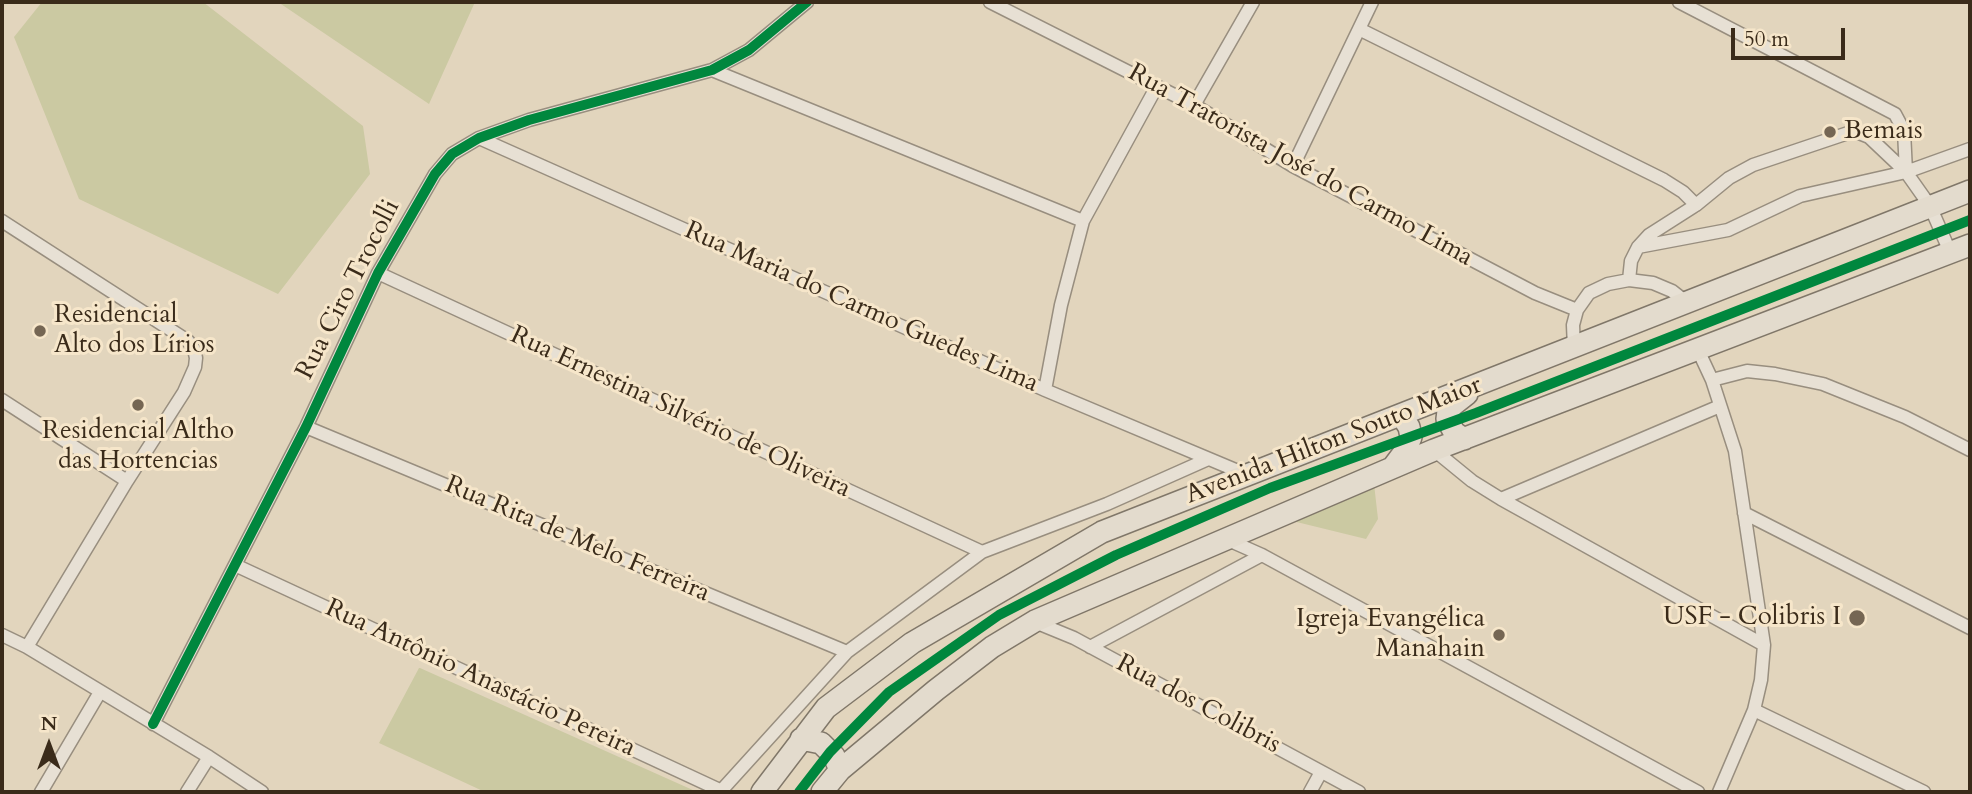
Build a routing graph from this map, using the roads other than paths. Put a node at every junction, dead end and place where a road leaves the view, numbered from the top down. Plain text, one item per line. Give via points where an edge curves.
1 (807, 2) edge
2 (1253, 2) edge
3 (1372, 2) edge
4 (1678, 2) edge
5 (995, 3) edge
6 (1359, 29) junction
7 (712, 70) junction
8 (1157, 86) junction
9 (1194, 105) junction
10 (479, 138) junction
11 (1970, 149) edge
12 (1293, 166) junction
13 (1906, 172) junction
14 (1970, 191) edge
15 (1696, 205) junction
16 (1930, 206) junction
17 (2, 221) edge
18 (1083, 221) junction
19 (1637, 247) junction
20 (1961, 249) edge
21 (378, 273) junction
22 (1629, 280) junction
23 (1686, 302) junction
24 (1577, 310) junction
25 (1574, 348) junction
26 (1698, 350) junction
27 (1712, 380) junction
28 (1480, 385) junction
29 (1045, 390) junction
30 (2, 400) edge
31 (1720, 406) junction
32 (1401, 415) junction
33 (306, 427) junction
34 (1464, 439) junction
35 (1434, 450) junction
36 (1970, 450) edge
37 (1206, 460) junction
38 (1393, 467) junction
39 (1245, 474) junction
40 (127, 481) junction
41 (1501, 499) junction
42 (1744, 513) junction
43 (1225, 539) junction
44 (982, 552) junction
45 (1262, 555) junction
46 (235, 565) junction
47 (1035, 621) junction
48 (1970, 628) edge
49 (2, 636) edge
50 (1764, 645) junction
51 (27, 646) junction
52 (1090, 647) junction
53 (848, 652) junction
54 (100, 692) junction
55 (1755, 710) junction
56 (153, 724) junction
57 (801, 739) junction
58 (209, 757) junction
59 (840, 770) junction
60 (1321, 772) junction
61 (41, 792) edge
62 (187, 792) edge
63 (262, 792) edge
64 (722, 792) edge
65 (762, 792) edge
66 (822, 792) edge
67 (1310, 792) edge
68 (1359, 792) edge
69 (1698, 792) edge
70 (1719, 792) edge
71 (1924, 792) edge

1 - 7 street, Rua Ciro Trocolli via 749,50
2 - 9 street
3 - 6 street
4 - 13 street via 1895,114 1904,131
5 - 8 street, Rua Tratorista José do Carmo Lima
6 - 12 street
6 - 15 street via 1664,180
7 - 10 street, Rua Ciro Trocolli
7 - 18 street
8 - 9 street, Rua Tratorista José do Carmo Lima
8 - 18 street
9 - 12 street, Rua Tratorista José do Carmo Lima
10 - 21 street, Rua Ciro Trocolli via 452,155 435,174
10 - 29 street, Rua Maria do Carmo Guedes Lima
11 - 13 street
12 - 24 street, Rua Tratorista José do Carmo Lima via 1535,293
13 - 15 street via 1869,137 1854,131 1742,170
13 - 16 street
13 - 19 street via 1800,196 1728,230
14 - 16 main road, Avenida Hilton Souto Maior
15 - 19 street
16 - 20 street
16 - 23 main road, Avenida Hilton Souto Maior
17 - 40 street via 194,349 195,367 184,392
18 - 29 street via 1060,306
19 - 22 street
20 - 26 main road, Avenida Hilton Souto Maior
21 - 33 street, Rua Ciro Trocolli
21 - 44 street, Rua Ernestina Silvério de Oliveira
22 - 23 street via 1653,283
22 - 24 street via 1589,293
23 - 25 main road, Avenida Hilton Souto Maior
24 - 25 street
25 - 28 main road, Avenida Hilton Souto Maior
26 - 27 street
26 - 34 main road, Avenida Hilton Souto Maior
27 - 31 street
27 - 36 street via 1747,371 1823,384
28 - 32 main road, Avenida Hilton Souto Maior
28 - 34 main road via 1448,411 1449,427
29 - 37 street, Rua Maria do Carmo Guedes Lima
30 - 40 street
31 - 41 street
31 - 42 street via 1735,451
32 - 38 main road via 1411,437
32 - 39 main road, Avenida Hilton Souto Maior
33 - 46 street, Rua Ciro Trocolli
33 - 53 street, Rua Rita de Melo Ferreira
34 - 35 main road, Avenida Hilton Souto Maior
35 - 38 main road, Avenida Hilton Souto Maior
35 - 41 street
37 - 39 street, Rua Maria do Carmo Guedes Lima
37 - 44 street, Avenida Hilton Souto Maior
38 - 43 main road, Avenida Hilton Souto Maior
39 - 57 main road, Avenida Hilton Souto Maior via 1102,532 996,592 912,643 826,708
40 - 51 street
41 - 50 street
42 - 48 street
42 - 50 street
43 - 45 street
43 - 47 main road, Avenida Hilton Souto Maior
44 - 53 street, Avenida Hilton Souto Maior
45 - 52 street
45 - 69 street
46 - 56 street, Rua Ciro Trocolli
46 - 64 street, Rua Antônio Anastácio Pereira
47 - 52 street, Rua dos Colibris
47 - 59 main road, Avenida Hilton Souto Maior via 992,647
49 - 51 street
50 - 55 street
51 - 54 street
52 - 60 street, Rua dos Colibris
53 - 64 street, Avenida Hilton Souto Maior
54 - 56 street
54 - 61 street
55 - 70 street
55 - 71 street
56 - 58 street
57 - 59 main road via 821,743
57 - 65 main road, Avenida Hilton Souto Maior
58 - 62 street
58 - 63 street
59 - 66 main road, Avenida Hilton Souto Maior
60 - 67 street
60 - 68 street, Rua dos Colibris

